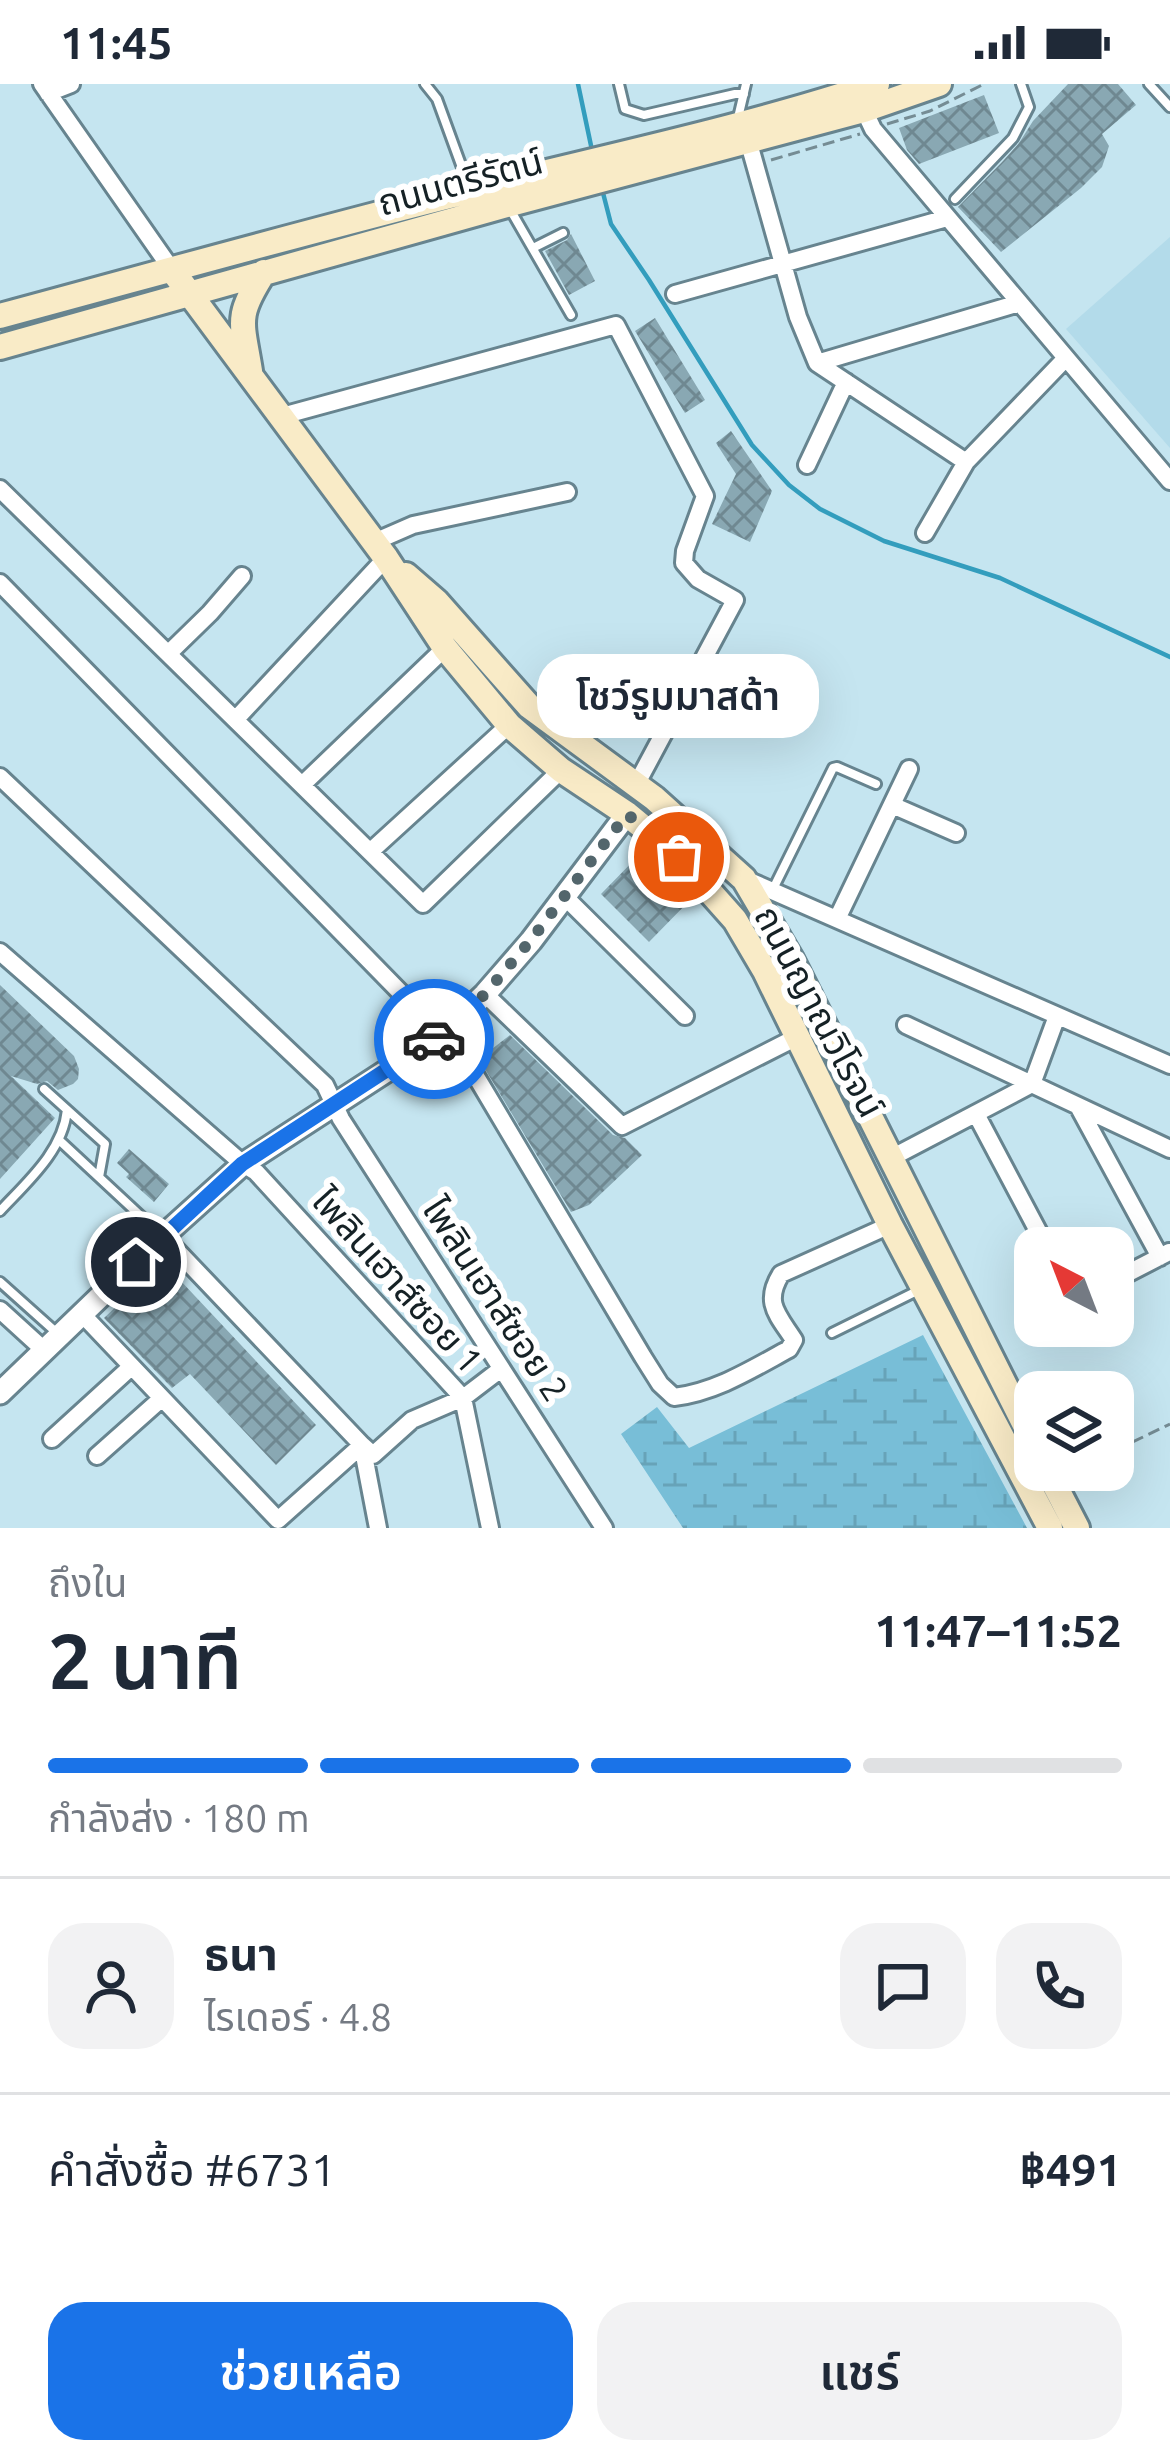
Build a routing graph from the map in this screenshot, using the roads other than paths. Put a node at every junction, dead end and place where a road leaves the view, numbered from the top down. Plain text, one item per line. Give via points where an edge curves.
1 (70, 84) edge
2 (424, 84) edge
3 (619, 84) edge
4 (875, 84) edge
5 (939, 84) edge
6 (1021, 84) edge
7 (1149, 84) edge
8 (45, 88) edge
9 (745, 89) edge
10 (816, 93) edge
11 (1170, 107) edge
12 (865, 121) junction
13 (743, 132) junction
14 (555, 182) junction
15 (471, 191) junction
16 (955, 199) dead end
17 (507, 205) junction
18 (947, 218) junction
19 (563, 233) dead end
20 (533, 248) junction
21 (784, 263) junction
22 (172, 270) junction
23 (264, 272) junction
24 (188, 294) junction
25 (675, 294) dead end
26 (1019, 303) junction
27 (571, 315) dead end
28 (0, 316) edge
29 (0, 347) edge
30 (1066, 358) junction
31 (817, 363) junction
32 (251, 376) junction
33 (846, 382) junction
34 (282, 416) junction
35 (966, 462) junction
36 (807, 465) dead end
37 (1170, 481) edge
38 (0, 489) edge
39 (567, 492) dead end
40 (925, 533) dead end
41 (380, 550) junction
42 (242, 576) dead end
43 (0, 583) edge
44 (446, 648) junction
45 (169, 653) junction
46 (236, 719) junction
47 (509, 725) junction
48 (909, 769) dead end
49 (562, 770) junction
50 (0, 777) edge
51 (302, 784) junction
52 (876, 784) dead end
53 (636, 785) junction
54 (892, 805) junction
55 (627, 814) junction
56 (956, 833) dead end
57 (370, 851) junction
58 (744, 879) junction
59 (772, 891) junction
60 (565, 897) junction
61 (836, 919) junction
62 (0, 952) edge
63 (485, 994) junction
64 (686, 1016) dead end
65 (1057, 1016) junction
66 (906, 1024) dead end
67 (442, 1035) junction
68 (797, 1037) junction
69 (1170, 1065) edge
70 (1032, 1084) junction
71 (44, 1089) dead end
72 (334, 1105) junction
73 (1078, 1106) junction
74 (67, 1110) junction
75 (976, 1114) junction
76 (59, 1139) junction
77 (1170, 1149) edge
78 (891, 1158) junction
79 (242, 1164) junction
80 (99, 1177) junction
81 (0, 1211) edge
82 (890, 1225) junction
83 (1036, 1227) edge
84 (163, 1236) junction
85 (1165, 1254) edge
86 (1134, 1270) edge
87 (0, 1282) edge
88 (924, 1288) junction
89 (0, 1310) edge
90 (82, 1315) junction
91 (832, 1333) dead end
92 (52, 1342) junction
93 (130, 1367) junction
94 (501, 1369) junction
95 (0, 1393) edge
96 (463, 1398) junction
97 (161, 1399) junction
98 (1014, 1403) edge
99 (52, 1439) dead end
100 (362, 1445) junction
101 (97, 1456) dead end
102 (1053, 1491) edge
103 (1061, 1523) edge
104 (273, 1524) edge
105 (378, 1528) edge
106 (490, 1528) edge
107 (604, 1528) edge

1 - 8 street
2 - 15 lane
3 - 9 lane via 626,109 644,115
4 - 10 main road, ถนนตรีรัตน์
5 - 12 main road, ถนนตรีรัตน์
6 - 16 lane via 1029,106 1013,138
7 - 11 lane
8 - 22 street
9 - 13 lane
10 - 13 main road, ถนนตรีรัตน์
12 - 13 main road, ถนนตรีรัตน์
12 - 18 street
13 - 14 main road, ถนนตรีรัตน์
13 - 21 street
14 - 15 main road, ถนนตรีรัตน์
14 - 17 main road, ถนนตรีรัตน์
15 - 22 main road, ถนนตรีรัตน์
17 - 20 lane
17 - 23 main road, ถนนตรีรัตน์
18 - 21 street
18 - 26 street
19 - 20 lane
20 - 27 lane
21 - 25 street
21 - 31 street
22 - 24 main road, ถนนญาณวิโรจน์
22 - 28 main road, ถนนตรีรัตน์
23 - 24 main road, ถนนตรีรัตน์
23 - 32 main road via 242,319
24 - 29 main road, ถนนตรีรัตน์
24 - 32 main road, ถนนญาณวิโรจน์
26 - 30 street
26 - 31 street
30 - 35 street
30 - 37 street
31 - 33 street
32 - 34 main road, ถนนญาณวิโรจน์
33 - 35 street
33 - 36 street
34 - 41 main road, ถนนญาณวิโรจน์
34 - 53 street via 616,325 705,496 684,563 734,600
35 - 40 street
38 - 45 street
39 - 41 street via 413,524
41 - 44 main road, ถนนญาณวิโรจน์
41 - 46 street
41 - 53 main road, ถนนญาณวิโรจน์ via 529,706
42 - 45 street
43 - 67 street
44 - 47 main road, ถนนญาณวิโรจน์
44 - 51 street
45 - 46 street
46 - 51 street
47 - 49 main road, ถนนญาณวิโรจน์
47 - 57 street
48 - 54 street
49 - 55 main road, ถนนญาณวิโรจน์
49 - 57 street via 423,904
50 - 72 street, ไพลินเฮาส์ซอย 2 via 325,1085
51 - 57 street
52 - 59 lane via 833,768
53 - 55 main road
53 - 58 main road, ถนนญาณวิโรจน์
54 - 56 street
54 - 61 street
55 - 60 street
55 - 68 main road, ถนนญาณวิโรจน์ via 735,920
58 - 59 street
58 - 78 main road, ถนนญาณวิโรจน์
59 - 61 street
60 - 63 street
60 - 64 street
61 - 65 street
62 - 79 street, ไพลินเฮาส์ซอย 1
63 - 67 street
63 - 68 street via 622,1126
65 - 69 street
65 - 70 street
66 - 70 street
67 - 72 street
67 - 82 street via 474,1073 674,1397 695,1395 789,1349 794,1340 771,1290 781,1274
68 - 82 main road, ถนนญาณวิโรจน์
70 - 73 street
70 - 75 street
71 - 74 lane
72 - 79 street
72 - 94 street, ไพลินเฮาส์ซอย 2
73 - 77 street
73 - 85 street
74 - 76 lane
74 - 80 lane via 105,1144
75 - 78 street
75 - 83 street
76 - 80 lane
76 - 81 lane
78 - 98 main road, ถนนญาณวิโรจน์
79 - 84 street
79 - 96 street, ไพลินเฮาส์ซอย 1
80 - 84 lane
82 - 88 main road, ถนนญาณวิโรจน์
84 - 90 street
84 - 100 street
85 - 86 street
87 - 92 lane
88 - 91 lane
88 - 103 main road, ถนนญาณวิโรจน์
89 - 92 street
90 - 92 street
90 - 93 street
92 - 95 street
93 - 97 street
93 - 99 street
94 - 96 street
94 - 107 street, ไพลินเฮาส์ซอย 2
96 - 100 street via 412,1420 373,1455
96 - 106 street, ไพลินเฮาส์ซอย 1
97 - 101 street
97 - 104 street
100 - 104 street
100 - 105 street
102 - 103 main road, ถนนญาณวิโรจน์

